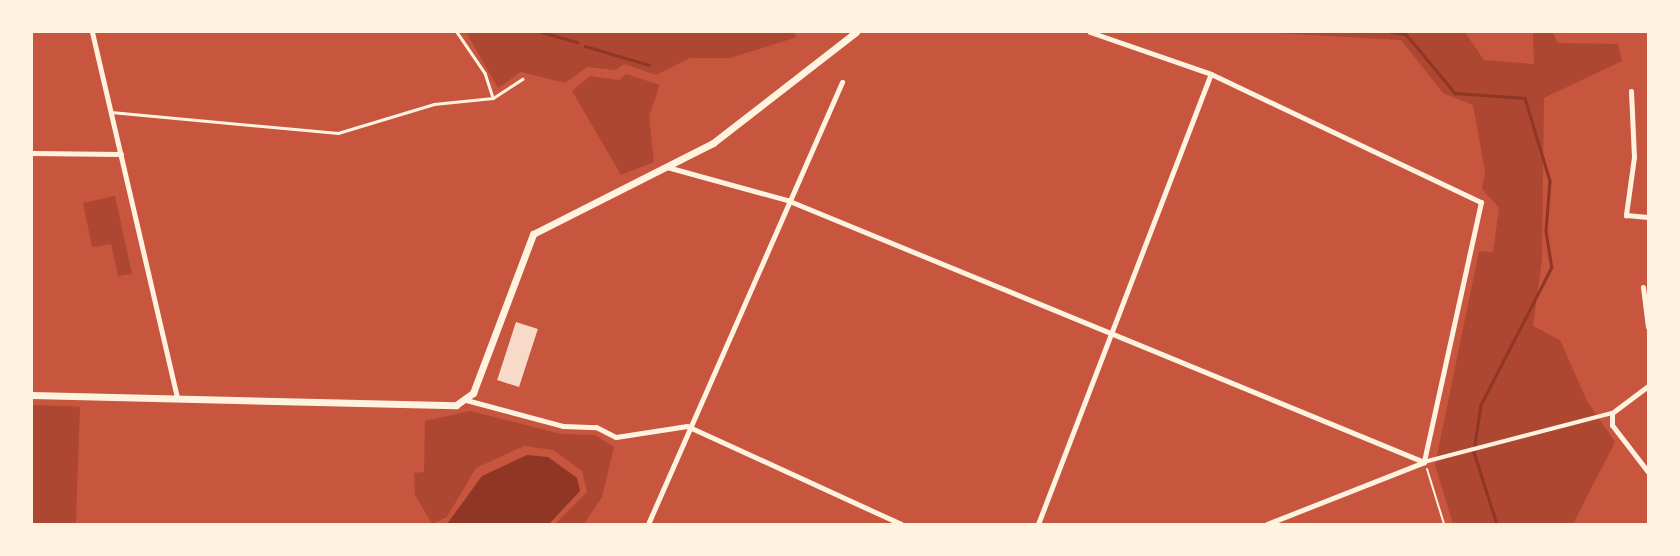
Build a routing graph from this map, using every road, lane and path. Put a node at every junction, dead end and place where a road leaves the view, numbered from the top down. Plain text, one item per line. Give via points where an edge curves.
1 (92, 32) edge
2 (457, 32) edge
3 (856, 32) edge
4 (1090, 32) edge
5 (1211, 74) junction
6 (522, 79) dead end
7 (842, 82) dead end
8 (1631, 91) dead end
9 (493, 98) junction
10 (111, 111) junction
11 (32, 153) edge
12 (121, 154) junction
13 (667, 167) junction
14 (787, 200) junction
15 (1648, 217) edge
16 (1643, 287) dead end
17 (1648, 327) edge
18 (1113, 331) junction
19 (1648, 386) edge
20 (32, 395) edge
21 (177, 397) junction
22 (466, 400) junction
23 (1612, 413) junction
24 (687, 426) junction
25 (1424, 462) junction
26 (1648, 472) edge
27 (880, 515) junction
28 (648, 524) edge
29 (881, 524) edge
30 (901, 524) edge
31 (1038, 524) edge
32 (1267, 524) edge
33 (1444, 524) edge

1 - 10 street
2 - 9 lane via 485,73
3 - 13 main road via 713,143
4 - 5 street
5 - 18 street
5 - 25 street via 1481,202
6 - 9 lane
7 - 14 street
8 - 15 street via 1634,157 1626,215
9 - 10 lane via 434,104 338,133
10 - 12 street
11 - 12 street
12 - 21 street
13 - 14 street
13 - 22 main road via 533,233
14 - 18 street
14 - 24 street
16 - 17 street
18 - 25 street
18 - 31 street
19 - 23 street
20 - 21 main road
21 - 22 main road via 441,405
22 - 24 street via 617,437
23 - 25 street
23 - 26 street via 1612,425
24 - 27 street
24 - 28 street
25 - 32 street
25 - 33 path
27 - 29 street
27 - 30 street

